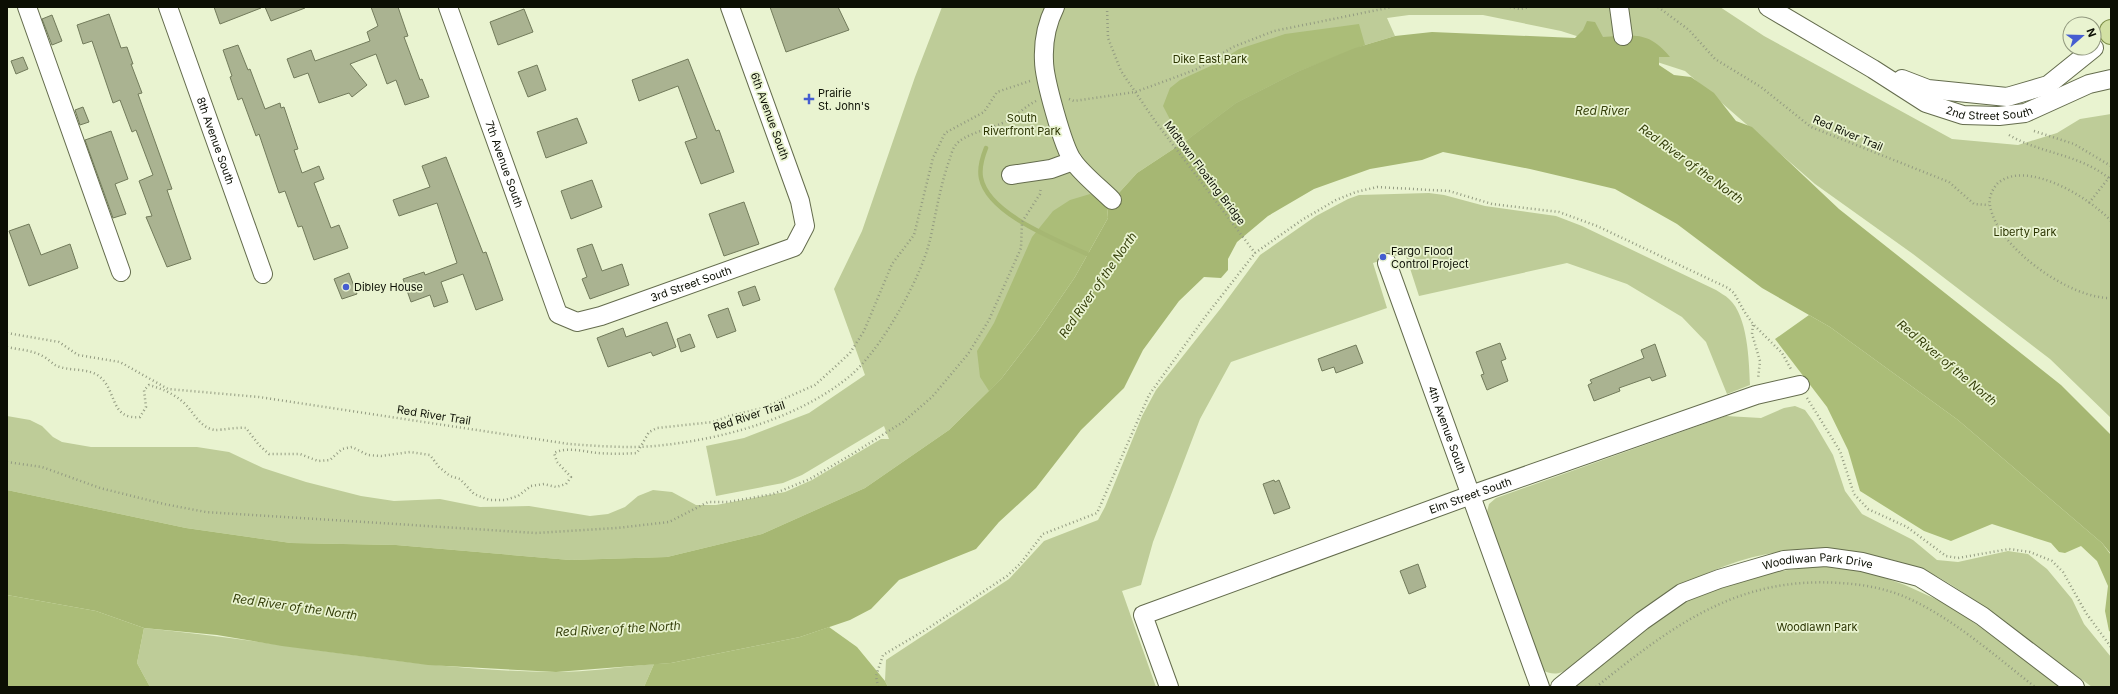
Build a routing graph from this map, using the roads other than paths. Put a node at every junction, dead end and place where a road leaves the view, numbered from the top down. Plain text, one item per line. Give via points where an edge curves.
1 (27, 7) edge
2 (168, 7) edge
3 (448, 7) edge
4 (730, 7) edge
5 (1055, 7) edge
6 (1620, 7) edge
7 (1768, 7) edge
8 (2111, 32) edge
9 (1623, 36) dead end
10 (2102, 40) edge
11 (2084, 56) edge
12 (1873, 69) junction
13 (2111, 79) edge
14 (2111, 92) edge
15 (2061, 97) junction
16 (1073, 161) junction
17 (1011, 175) dead end
18 (1112, 200) dead end
19 (805, 226) joint
20 (1387, 263) dead end
21 (121, 272) dead end
22 (263, 274) dead end
23 (566, 317) joint
24 (1800, 385) road end
25 (1470, 495) junction
26 (1169, 687) edge
27 (1540, 687) edge
28 (1560, 687) edge
29 (2075, 687) edge

1 - 21 street
2 - 22 street, 8th Avenue South
3 - 23 street, 7th Avenue South via 558,314
4 - 19 street, 6th Avenue South via 800,201
5 - 16 street via 1047,23 1044,61 1050,93
6 - 9 street
7 - 12 street, 2nd Street South
8 - 10 street, 2nd Street South
11 - 12 street, 2nd Street South via 2048,85 2007,97 1928,89
12 - 15 street, 2nd Street South via 1926,103 1963,115 1999,116 2025,113
13 - 15 street, 2nd Street South via 2089,84
14 - 15 street via 2086,92
16 - 17 street via 1046,170
16 - 18 street
19 - 23 street, 3rd Street South via 794,247 601,316 577,322
20 - 25 street, 4th Avenue South
24 - 25 street, Elm Street South via 1756,395
25 - 26 street, Elm Street South via 1143,615
25 - 27 street, 4th Avenue South
28 - 29 street, Woodlwan Park Drive via 1642,621 1682,593 1784,560 1826,556 1862,562 1919,577 1982,616

